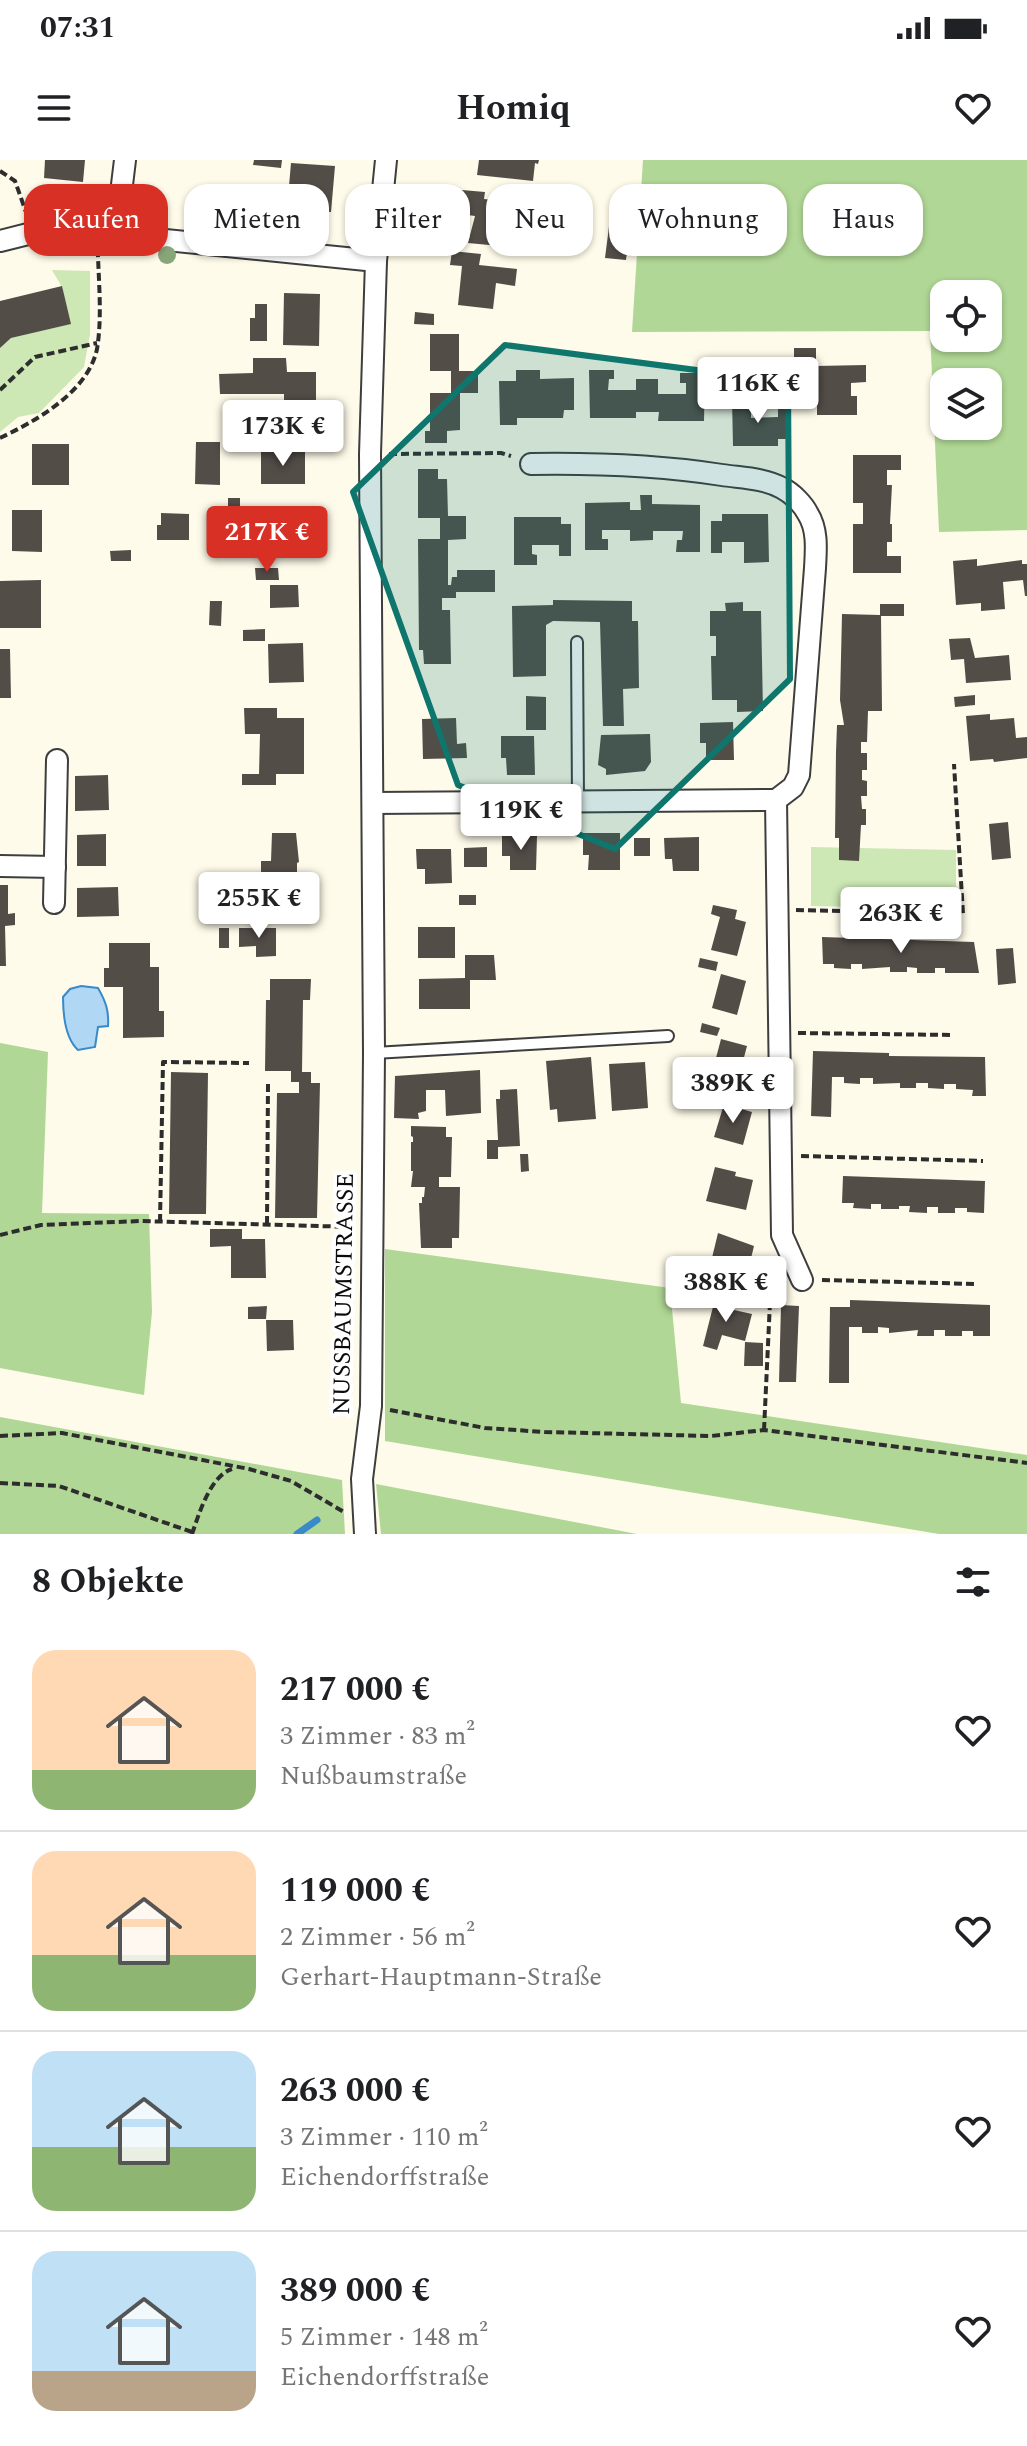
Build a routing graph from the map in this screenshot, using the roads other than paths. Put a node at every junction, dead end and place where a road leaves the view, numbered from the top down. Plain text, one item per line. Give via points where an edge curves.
1 (125, 160) edge
2 (386, 160) edge
3 (119, 184) edge
4 (24, 235) edge
5 (168, 239) edge
6 (0, 241) edge
7 (376, 261) junction
8 (531, 464) road end
9 (577, 642) dead end
10 (57, 760) dead end
11 (776, 800) junction
12 (578, 801) junction
13 (373, 803) junction
14 (0, 866) edge
15 (55, 867) junction
16 (54, 903) dead end
17 (668, 1036) dead end
18 (374, 1053) junction
19 (802, 1280) road end
20 (365, 1534) edge

1 - 3 street
2 - 7 street, NUSSBAUMSTRASSE
4 - 6 street
5 - 7 street
7 - 13 street, NUSSBAUMSTRASSE via 370,454
8 - 11 street via 660,466 765,481 784,488 807,511 815,560 799,775
9 - 12 lane
10 - 15 street
11 - 12 street
11 - 19 street via 782,1235
12 - 13 street
13 - 18 street, NUSSBAUMSTRASSE
14 - 15 street
15 - 16 street
17 - 18 lane
18 - 20 street, NUSSBAUMSTRASSE via 371,1406 362,1479

